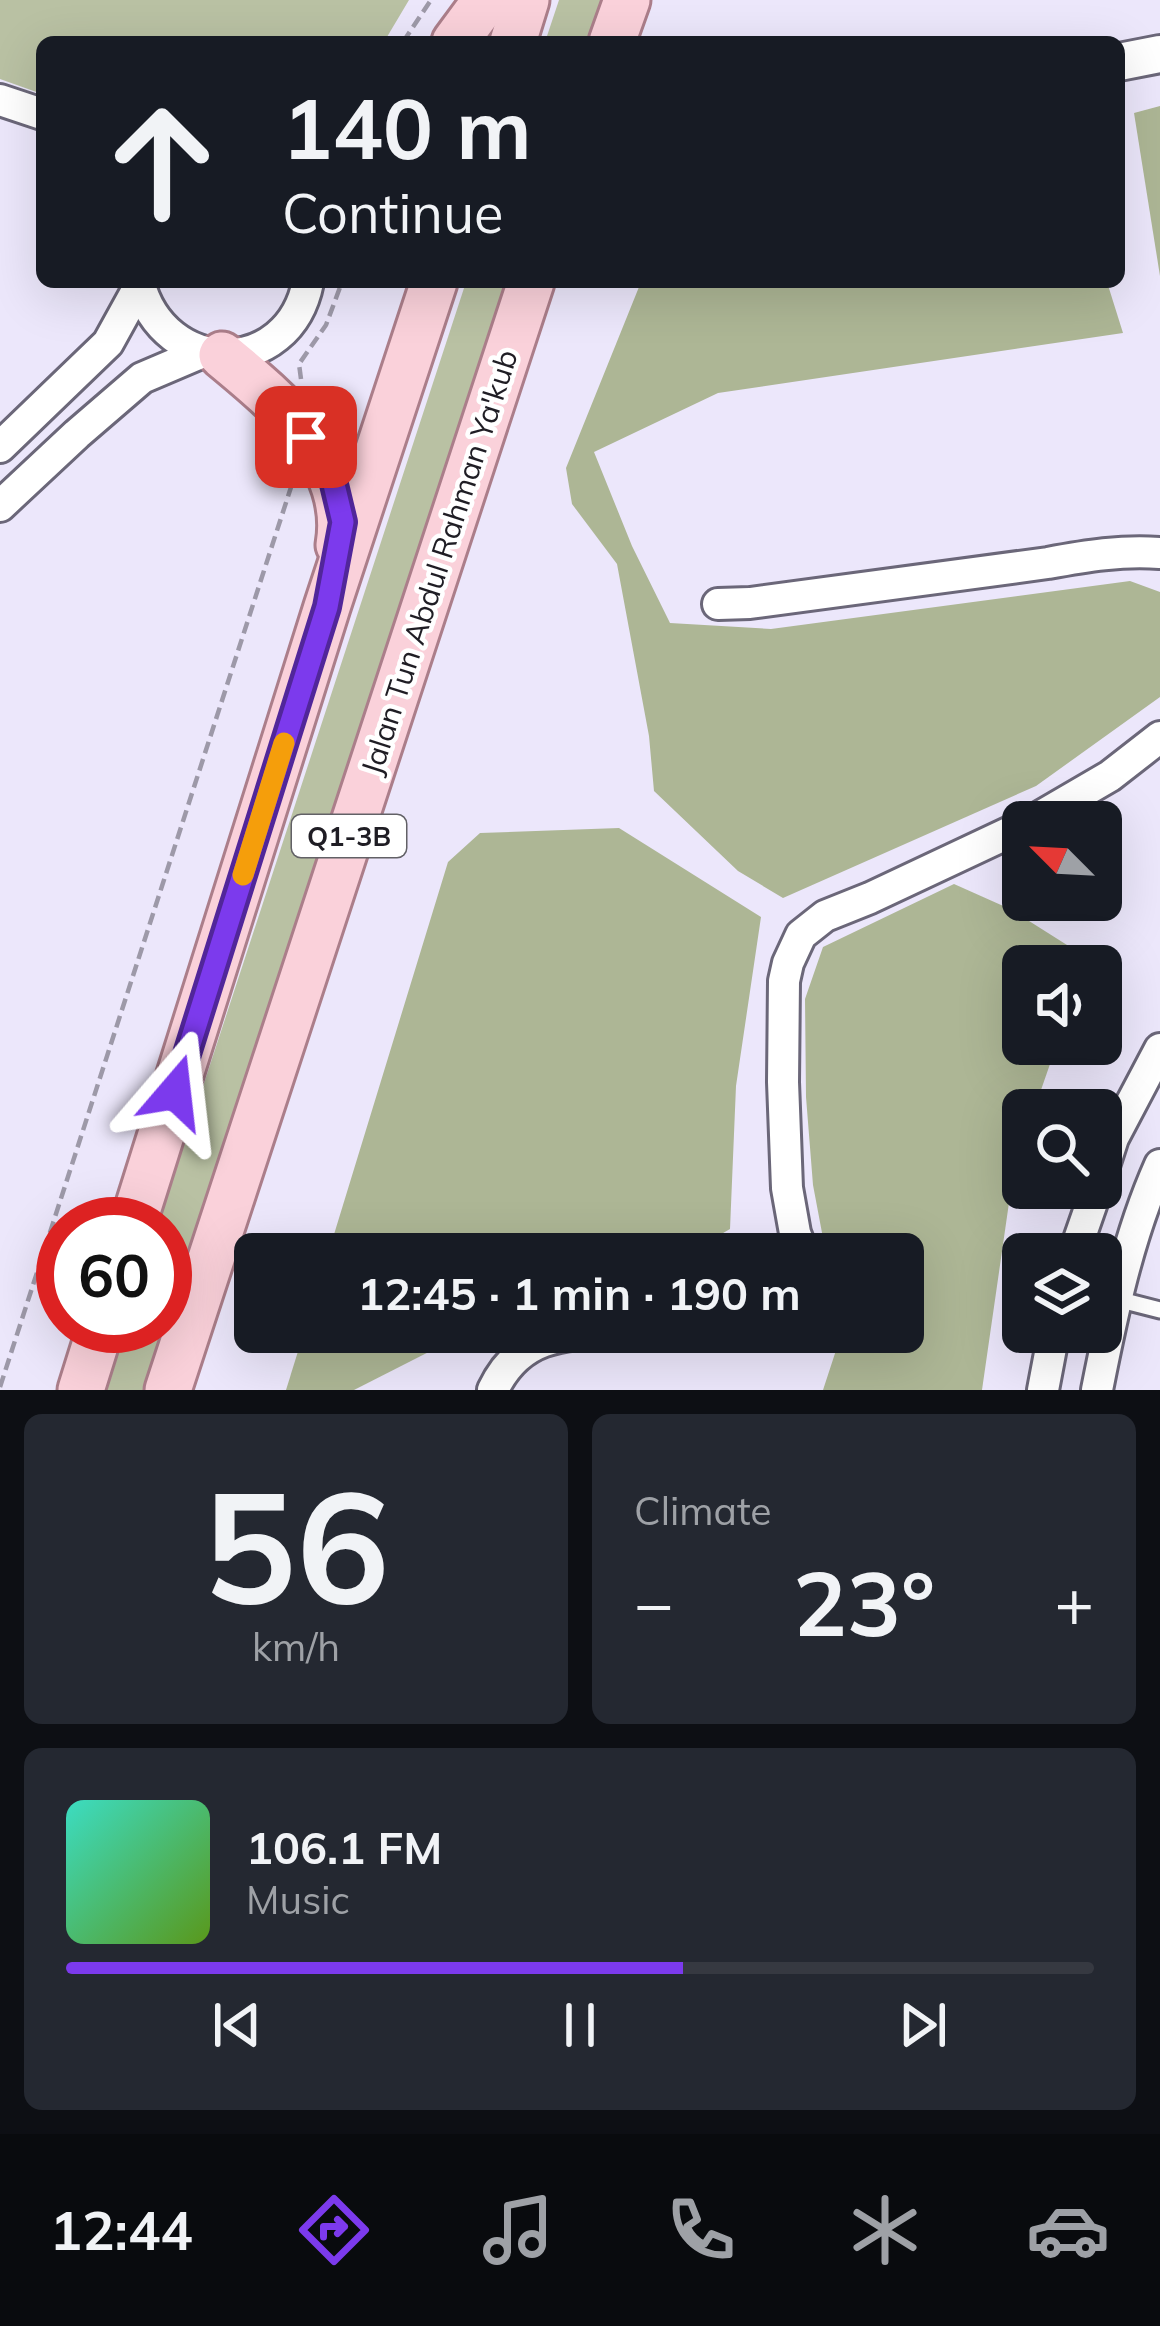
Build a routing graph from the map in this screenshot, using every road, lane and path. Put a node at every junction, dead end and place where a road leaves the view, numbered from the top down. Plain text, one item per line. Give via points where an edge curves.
1 (431, 0) edge
2 (486, 0) edge
3 (526, 0) edge
4 (627, 0) edge
5 (407, 36) edge
6 (459, 36) edge
7 (515, 36) edge
8 (618, 36) edge
9 (1160, 54) edge
10 (1125, 61) edge
11 (0, 100) edge
12 (36, 112) edge
13 (138, 288) edge
14 (141, 288) edge
15 (306, 288) edge
16 (340, 288) edge
17 (432, 288) edge
18 (529, 288) edge
19 (213, 354) junction
20 (306, 437) junction
21 (0, 447) edge
22 (0, 506) edge
23 (1160, 553) edge
24 (718, 604) dead end
25 (327, 607) junction
26 (1160, 737) edge
27 (1067, 801) edge
28 (1002, 835) edge
29 (1160, 1049) edge
30 (1122, 1123) edge
31 (1157, 1178) edge
32 (141, 1197) edge
33 (795, 1233) edge
34 (1122, 1262) edge
35 (1122, 1300) edge
36 (1160, 1310) edge
37 (93, 1353) edge
38 (525, 1353) edge
39 (1050, 1353) edge
40 (1101, 1353) edge
41 (0, 1387) edge
42 (81, 1390) edge
43 (168, 1390) edge
44 (493, 1390) edge
45 (1043, 1390) edge
46 (1097, 1390) edge

1 - 5 path
2 - 6 main road
3 - 7 main road
4 - 8 main road
9 - 10 street
11 - 12 street
13 - 21 street via 108,343
14 - 19 street via 162,328
15 - 19 street via 292,321 272,340
16 - 20 path via 299,364 312,427
17 - 25 main road
18 - 43 main road, Jalan Tun Abdul Rahman Ya'kub / Q1-3B
19 - 20 main road via 293,417
19 - 22 street via 142,378
20 - 25 main road via 332,476 343,522
20 - 41 path
23 - 24 street via 1088,555
25 - 32 main road
26 - 27 street
28 - 33 street via 825,916 801,935 784,981 787,1188
29 - 30 street
31 - 34 street
35 - 36 lane
37 - 42 main road
38 - 44 street
39 - 45 street
40 - 46 street

